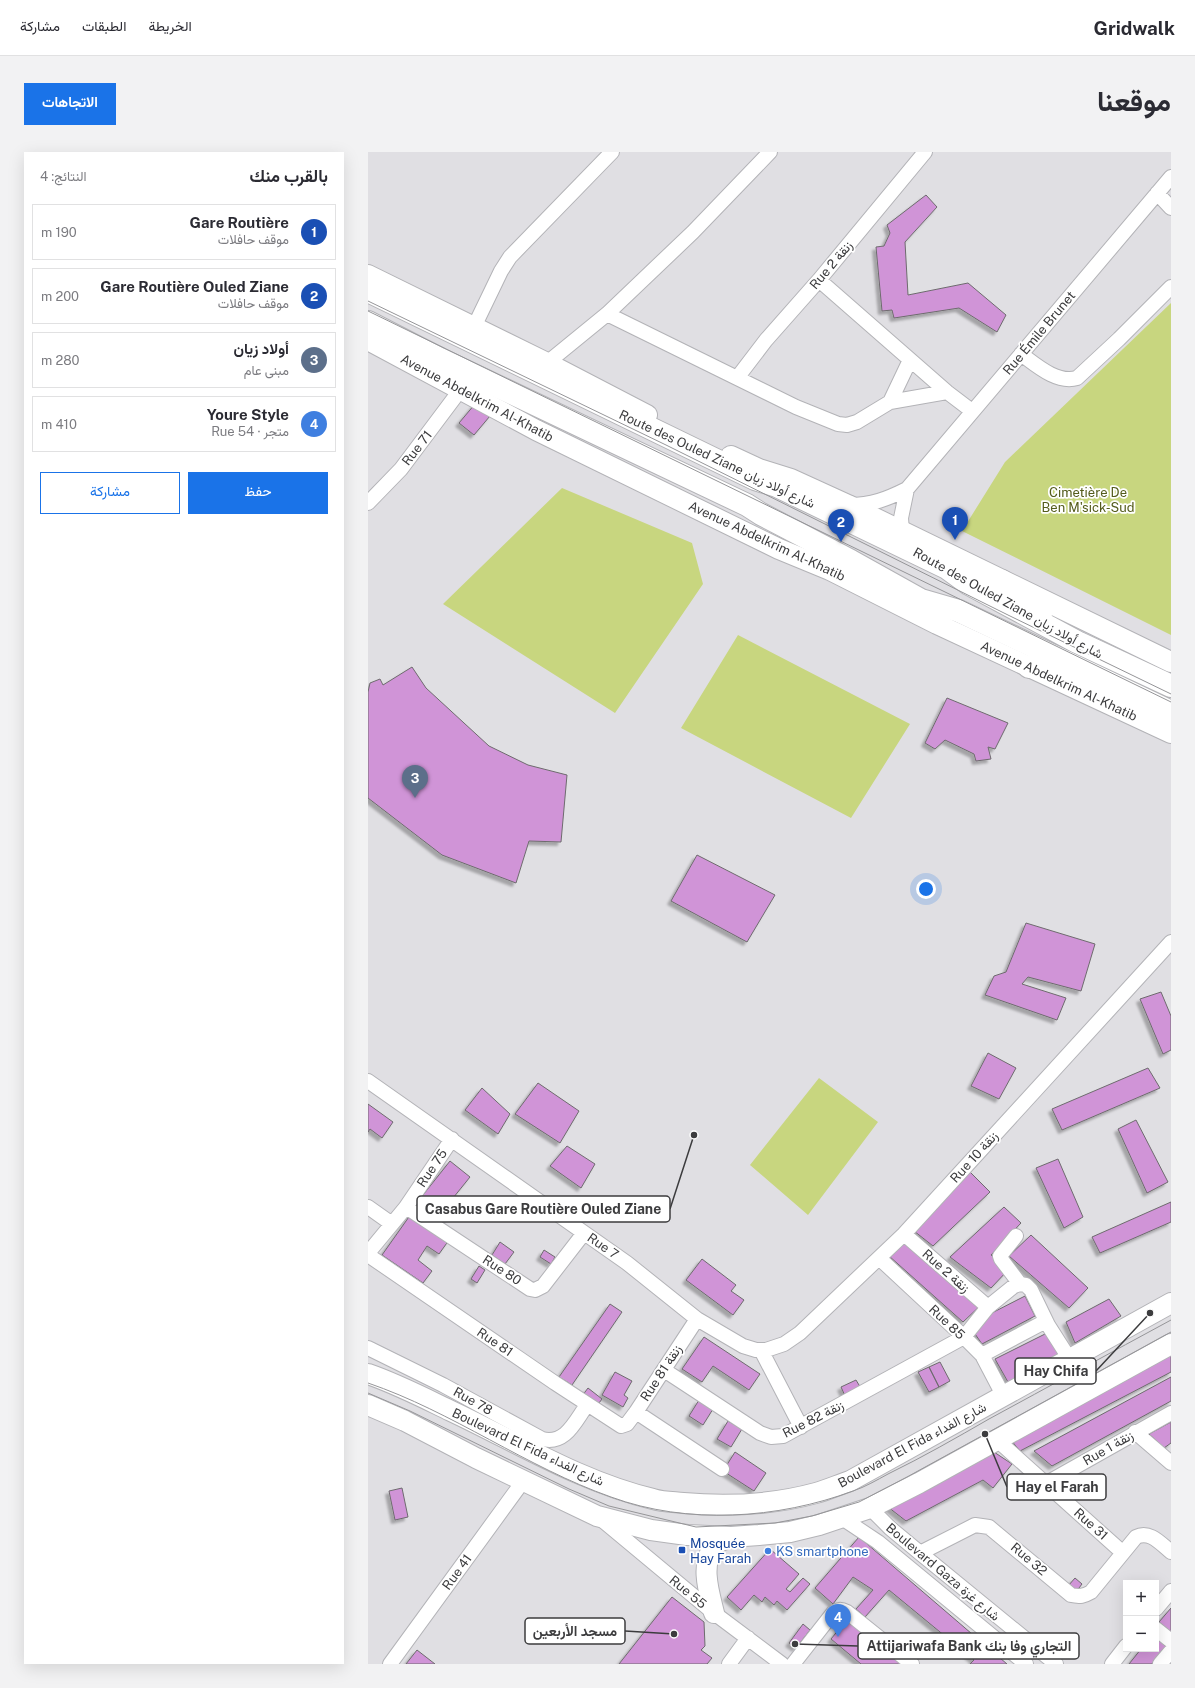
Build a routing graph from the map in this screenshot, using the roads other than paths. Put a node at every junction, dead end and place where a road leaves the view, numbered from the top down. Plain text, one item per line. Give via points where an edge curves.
1 (612, 152) edge
2 (770, 152) edge
3 (925, 152) edge
4 (1171, 177) edge
5 (1157, 193) junction
6 (1171, 208) edge
7 (368, 275) edge
8 (819, 280) junction
9 (1171, 287) edge
10 (368, 291) edge
11 (607, 314) junction
12 (368, 322) edge
13 (474, 327) junction
14 (368, 340) edge
15 (1021, 354) junction
16 (910, 360) junction
17 (547, 363) junction
18 (737, 378) junction
19 (461, 389) junction
20 (947, 392) junction
21 (890, 402) junction
22 (972, 411) junction
23 (784, 483) junction
24 (907, 489) junction
25 (368, 502) edge
26 (848, 505) junction
27 (902, 530) junction
28 (1002, 581) junction
29 (1109, 658) junction
30 (1171, 662) edge
31 (1070, 664) junction
32 (1029, 667) junction
33 (1171, 686) edge
34 (1171, 712) edge
35 (1171, 733) edge
36 (1171, 942) edge
37 (368, 1081) edge
38 (452, 1140) junction
39 (368, 1207) edge
40 (406, 1207) junction
41 (392, 1224) junction
42 (584, 1233) junction
43 (904, 1234) junction
44 (1016, 1236) dead end
45 (368, 1254) edge
46 (879, 1258) junction
47 (1020, 1284) junction
48 (1171, 1303) edge
49 (988, 1307) junction
50 (697, 1319) junction
51 (1047, 1323) junction
52 (964, 1337) junction
53 (1171, 1344) edge
54 (368, 1348) edge
55 (760, 1350) junction
56 (983, 1357) junction
57 (1070, 1358) junction
58 (403, 1365) junction
59 (664, 1370) junction
60 (368, 1374) edge
61 (395, 1384) junction
62 (1004, 1395) junction
63 (368, 1405) edge
64 (587, 1405) junction
65 (636, 1412) junction
66 (1171, 1413) edge
67 (624, 1426) joint
68 (801, 1427) junction
69 (1135, 1432) junction
70 (996, 1439) junction
71 (1171, 1463) edge
72 (722, 1469) dead end
73 (524, 1480) junction
74 (1045, 1484) junction
75 (870, 1508) junction
76 (597, 1516) junction
77 (842, 1518) junction
78 (890, 1528) junction
79 (731, 1537) junction
80 (878, 1542) junction
81 (1122, 1552) junction
82 (1171, 1552) edge
83 (920, 1553) junction
84 (1171, 1591) edge
85 (1159, 1606) edge
86 (714, 1613) junction
87 (1159, 1631) edge
88 (748, 1638) junction
89 (1171, 1641) edge
90 (1123, 1650) edge
91 (1171, 1651) edge
92 (1022, 1663) edge
93 (390, 1664) edge
94 (729, 1664) edge
95 (782, 1664) edge
96 (793, 1664) edge
97 (912, 1664) edge
98 (1056, 1664) edge
99 (1112, 1664) edge
100 (1160, 1664) edge

1 - 13 street via 510,257
2 - 11 street via 693,232
3 - 8 street, Rue 2 زنقة
4 - 5 street, Rue Émile Brunet
5 - 6 street
5 - 15 street, Rue Émile Brunet
7 - 13 main road
8 - 16 street
8 - 18 street, Rue 2 زنقة via 766,340
9 - 15 street via 1077,378 1071,380 1054,375
10 - 23 highway, Route des Ouled Ziane شارع أولاد زيان via 755,479
11 - 17 street
11 - 18 street
12 - 31 highway, Route des Ouled Ziane شارع أولاد زيان via 440,359 747,505 921,600 959,610
13 - 17 main road
14 - 19 main road, Avenue Abdelkrim Al-Khatib
15 - 22 street, Rue Émile Brunet
16 - 20 street
16 - 21 street
17 - 23 main road
18 - 21 street via 838,424 857,422
19 - 25 street, Rue 71 via 401,469
19 - 32 main road, Avenue Abdelkrim Al-Khatib via 536,430 778,549 830,570
20 - 21 street
20 - 22 street
22 - 24 street, Rue Émile Brunet
23 - 26 main road
23 - 29 highway, Route des Ouled Ziane شارع أولاد زيان via 947,568 969,584
24 - 26 street, Rue Émile Brunet via 872,503
24 - 27 street, Rue Émile Brunet via 901,518
26 - 27 main road
27 - 28 main road
28 - 29 highway via 1038,606 1068,622
28 - 30 main road
29 - 33 highway, Route des Ouled Ziane شارع أولاد زيان
31 - 32 highway
31 - 34 highway, Route des Ouled Ziane شارع أولاد زيان
32 - 35 main road, Avenue Abdelkrim Al-Khatib
36 - 43 street, Rue 10 زنقة
37 - 38 street, Rue 7
38 - 40 street, Rue 75
38 - 42 street, Rue 7
39 - 41 street
40 - 41 street, Rue 75
40 - 42 street, Rue 80 via 535,1290 543,1286
41 - 45 street, Rue 75
42 - 50 street, Rue 7 via 627,1263
43 - 46 street, Rue 10 زنقة
43 - 49 street, Rue 2 زنقة
44 - 47 street via 1000,1256
45 - 64 street, Rue 81
46 - 52 street, Rue 85
46 - 55 street, Rue 10 زنقة via 800,1333 784,1344
47 - 49 street
47 - 51 street via 1031,1290
48 - 57 main road, Boulevard El Fida شارع الفداء
49 - 52 street
50 - 55 street, Rue 7 via 743,1346
50 - 59 street, Rue 81 زنقة
51 - 56 street
51 - 57 street
52 - 56 street, Rue 85
52 - 68 street, Rue 82 زنقة
53 - 70 main road
54 - 58 street, Rue 78
55 - 68 street
56 - 62 street, Rue 85
57 - 62 main road, Boulevard El Fida شارع الفداء
58 - 61 street
58 - 64 street, Rue 78 via 542,1439 562,1437
59 - 65 street, Rue 81 زنقة
59 - 68 street, Rue 82 زنقة via 760,1433 771,1437 782,1436
60 - 61 main road, Boulevard El Fida شارع الفداء
61 - 62 main road, Boulevard El Fida شارع الفداء via 556,1464 599,1482 654,1500 707,1505 781,1501 817,1493 850,1481
63 - 73 main road
64 - 67 street, Rue 81
65 - 67 street, Rue 81 زنقة
65 - 72 street
66 - 69 street, Rue 1 زنقة
69 - 71 street
69 - 74 street, Rue 1 زنقة
70 - 74 street, Rue 31
70 - 75 main road
73 - 76 main road
73 - 93 street, Rue 41
74 - 81 street, Rue 31
75 - 77 main road
75 - 78 street, Boulevard Gaza شارع غزة
76 - 79 main road via 651,1530
76 - 86 street, Rue 55
77 - 79 main road via 790,1532
77 - 80 street, Boulevard Gaza شارع غزة
78 - 80 street
78 - 83 street, Boulevard Gaza شارع غزة
79 - 86 main road via 714,1546 708,1560 707,1578
80 - 92 street, Boulevard Gaza شارع غزة
81 - 82 street via 1141,1534 1151,1536
81 - 83 street, Rue 32 via 1091,1592 1077,1597 1071,1595 989,1527 975,1525
83 - 98 street, Boulevard Gaza شارع غزة
84 - 85 street
86 - 88 street, Rue 55
87 - 89 street
88 - 94 street
88 - 95 street, Rue 55
90 - 99 street
91 - 100 street
96 - 97 street via 832,1613 842,1609

